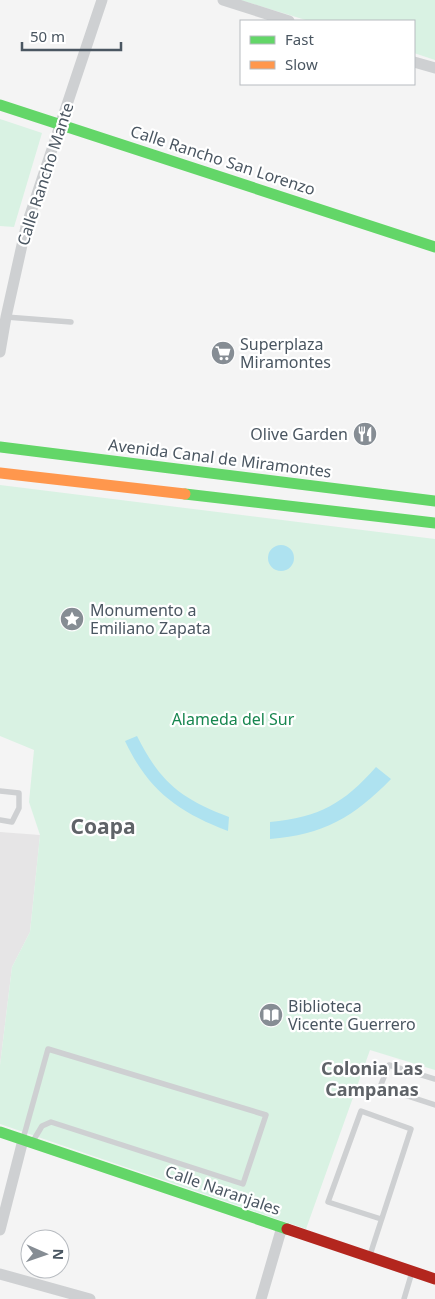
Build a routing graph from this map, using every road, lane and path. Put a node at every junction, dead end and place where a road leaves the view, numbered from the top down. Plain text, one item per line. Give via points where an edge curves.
1 (102, 0) edge
2 (223, 0) edge
3 (286, 20) edge
4 (415, 62) edge
5 (435, 68) edge
6 (0, 105) edge
7 (61, 125) junction
8 (435, 247) edge
9 (3, 317) edge
10 (71, 322) dead end
11 (0, 352) edge
12 (0, 446) edge
13 (0, 473) edge
14 (435, 501) edge
15 (435, 523) edge
16 (0, 792) edge
17 (0, 820) edge
18 (435, 1079) edge
19 (435, 1105) edge
20 (0, 1132) edge
21 (27, 1141) junction
22 (382, 1219) junction
23 (282, 1227) junction
24 (0, 1230) edge
25 (369, 1257) junction
26 (412, 1272) junction
27 (0, 1274) edge
28 (435, 1279) edge
29 (90, 1299) edge
30 (262, 1299) edge
31 (404, 1299) edge

1 - 7 street, Calle Rancho Mante
2 - 3 street
4 - 5 street
6 - 7 street, Calle Rancho San Lorenzo
7 - 8 street, Calle Rancho San Lorenzo
7 - 9 street, Calle Rancho Mante via 26,227
9 - 10 lane
9 - 11 street, Calle Rancho Mante
12 - 14 street, Avenida Canal de Miramontes
13 - 15 street
16 - 17 lane via 19,793 19,808 12,822
18 - 19 lane via 389,1065 380,1086
20 - 21 street, Calle Naranjales
21 - 21 lane via 48,1049 266,1115 243,1184 51,1122
21 - 23 street, Calle Naranjales
21 - 24 street
22 - 22 lane via 411,1129 361,1111 328,1202
22 - 25 lane
23 - 25 street, Calle Naranjales
23 - 30 street
25 - 26 street, Calle Naranjales
26 - 28 street, Calle Naranjales
26 - 31 lane
27 - 29 street

